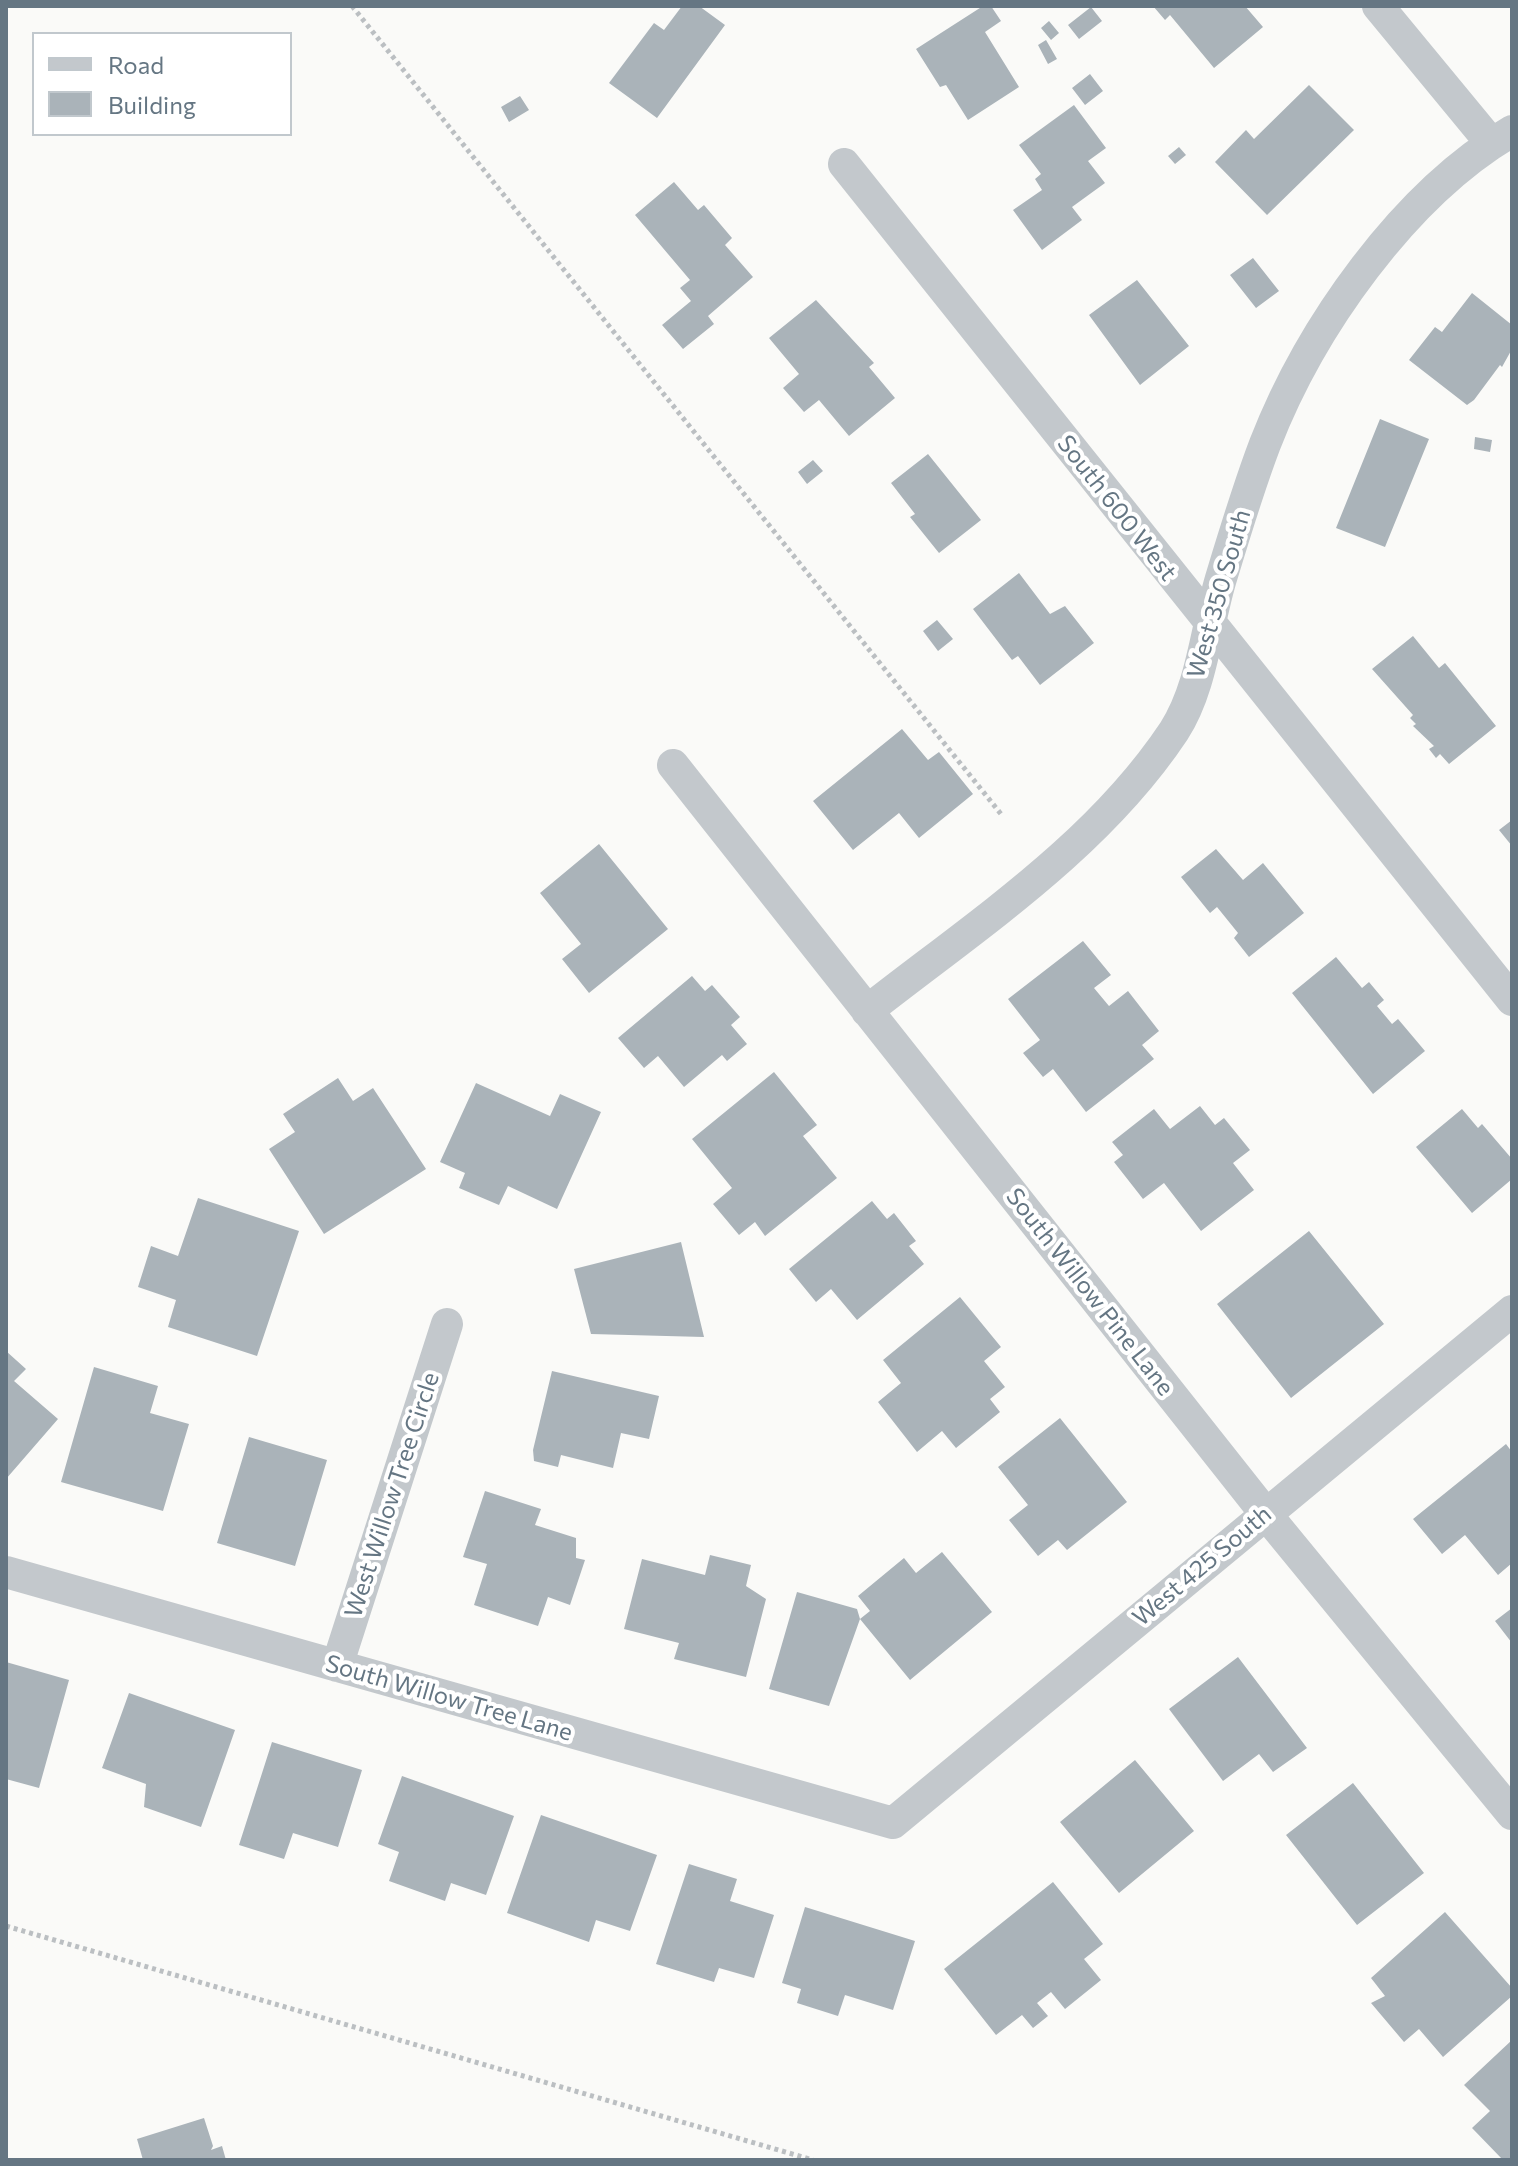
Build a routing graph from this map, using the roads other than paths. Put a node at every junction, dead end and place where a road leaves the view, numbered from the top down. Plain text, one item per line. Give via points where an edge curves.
1 (1378, 6) edge
2 (1501, 137) edge
3 (844, 164) dead end
4 (1208, 624) junction
5 (673, 765) dead end
6 (1512, 1000) edge
7 (867, 1011) junction
8 (1512, 1311) edge
9 (447, 1324) dead end
10 (1265, 1513) junction
11 (6, 1572) edge
12 (337, 1666) junction
13 (1512, 1814) edge
14 (893, 1823) joint

1 - 2 street
2 - 4 street, West 350 South via 1401,221 1323,328 1266,442
3 - 4 street, South 600 West
4 - 6 street, South 600 West
4 - 7 street, West 350 South via 1198,672 1176,728 1136,781 1068,852
5 - 7 street, South Willow Pine Lane
7 - 10 street, South Willow Pine Lane
8 - 10 street, West 425 South
9 - 12 street, West Willow Tree Circle
10 - 13 street, South Willow Pine Lane
10 - 14 street, West 425 South
11 - 12 street, South Willow Tree Lane
12 - 14 street, South Willow Tree Lane

